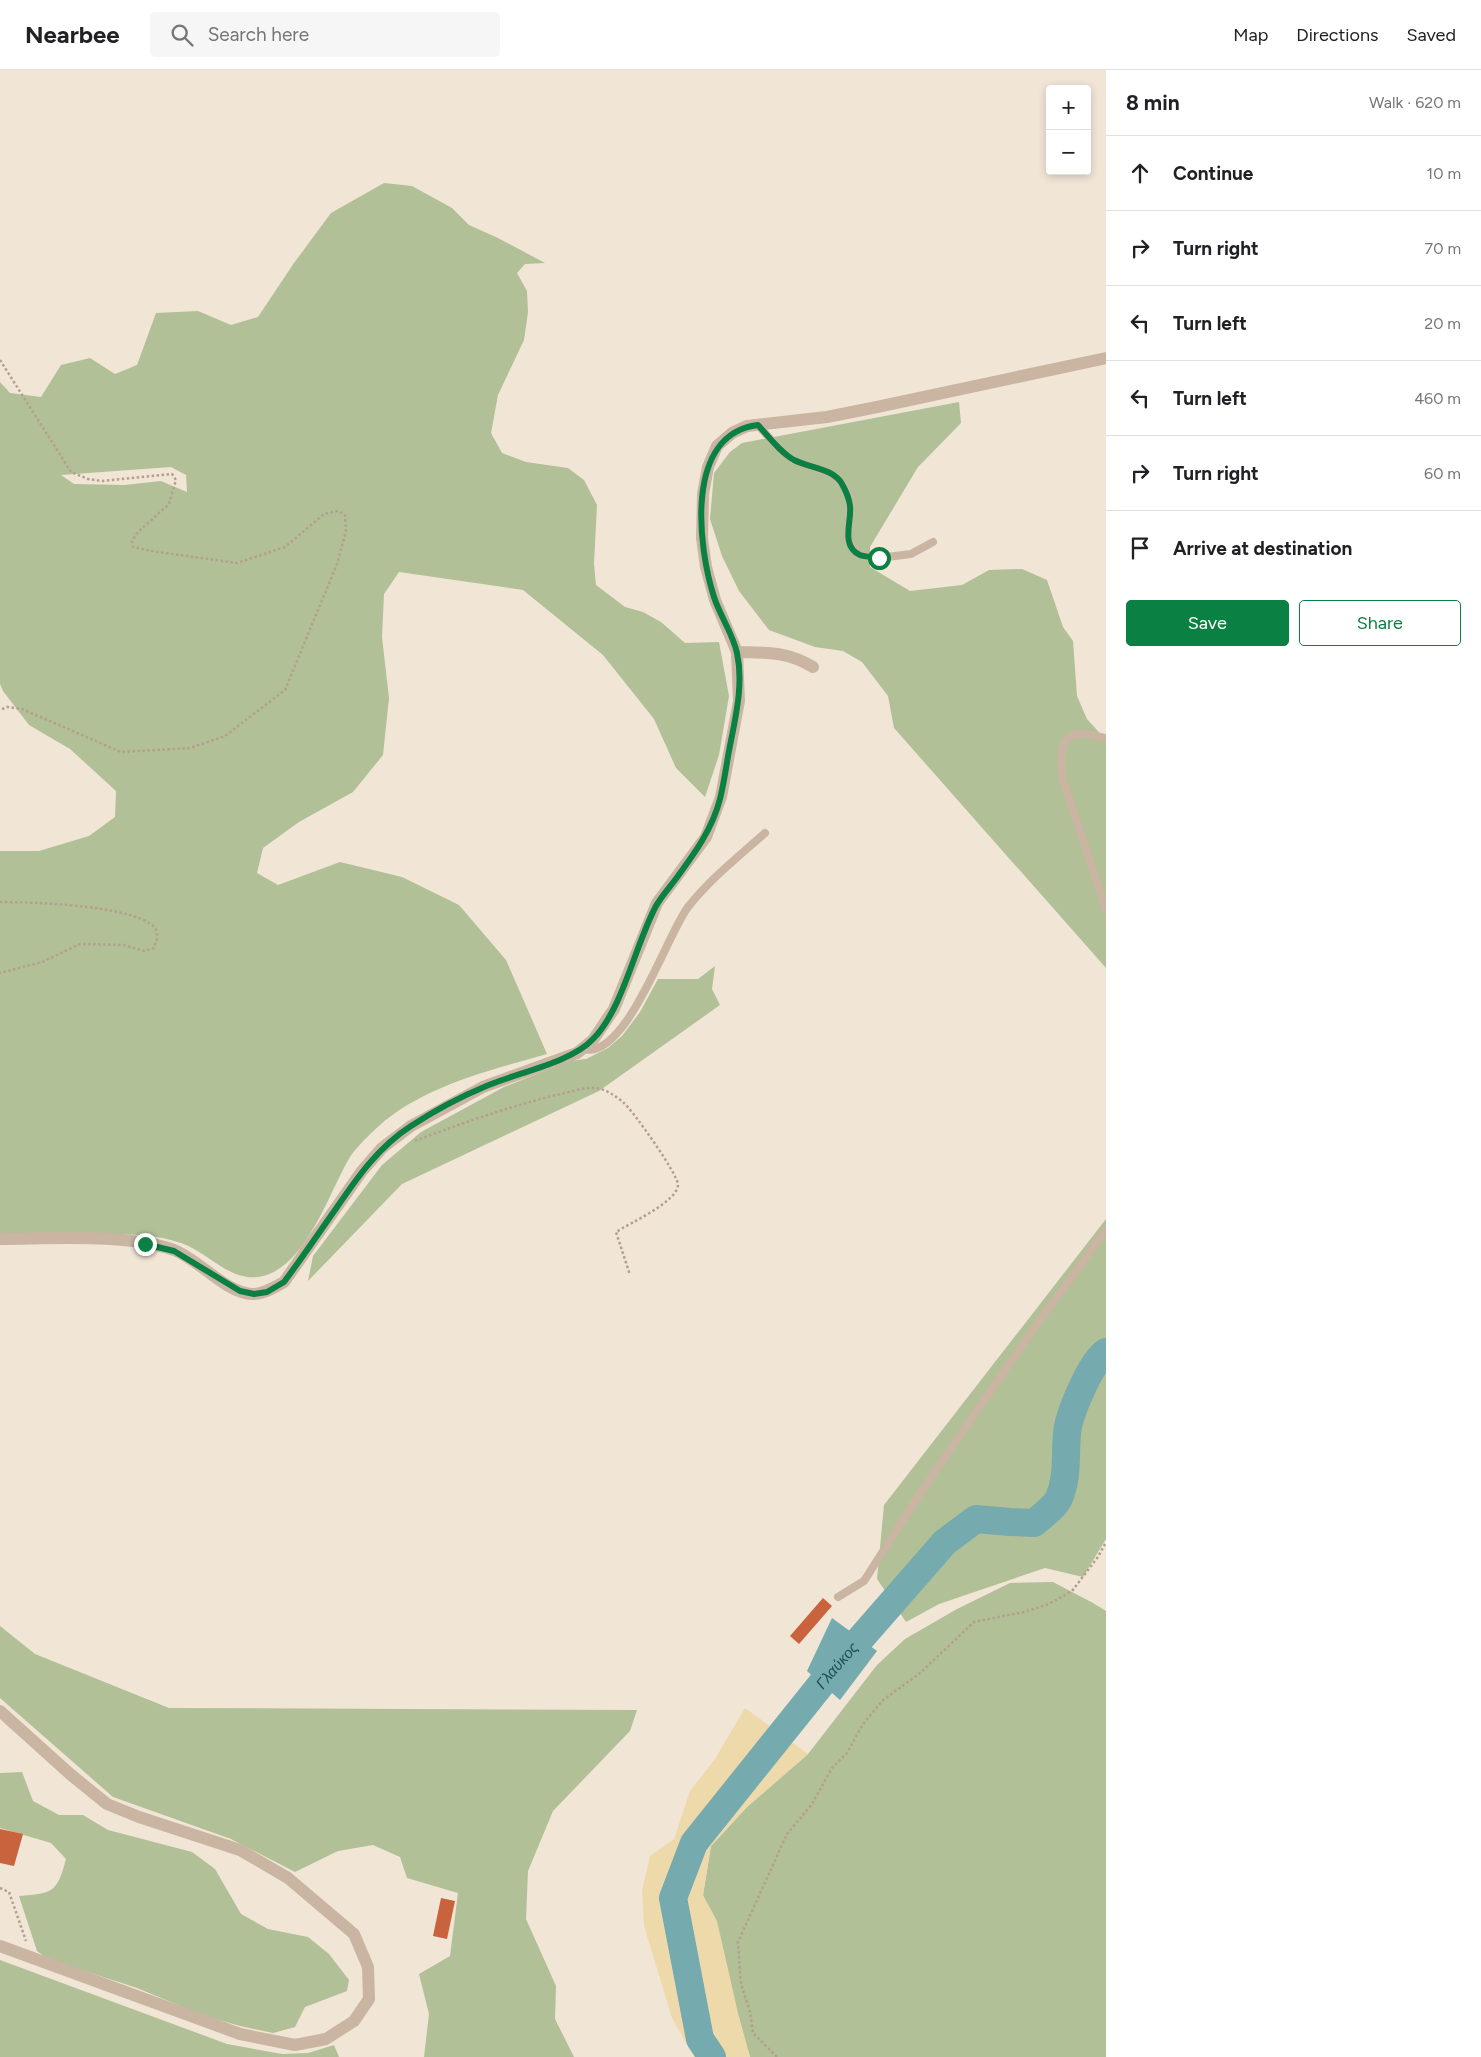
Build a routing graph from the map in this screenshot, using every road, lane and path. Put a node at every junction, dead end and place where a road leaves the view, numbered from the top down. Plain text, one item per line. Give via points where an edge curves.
1 (1106, 358) edge
2 (0, 360) edge
3 (758, 425) junction
4 (933, 542) dead end
5 (737, 652) junction
6 (814, 668) dead end
7 (0, 710) edge
8 (1106, 738) edge
9 (765, 833) dead end
10 (0, 902) edge
11 (1106, 910) edge
12 (0, 973) edge
13 (583, 1048) junction
14 (409, 1144) dead end
15 (1106, 1230) edge
16 (0, 1239) edge
17 (630, 1275) dead end
18 (1106, 1542) edge
19 (838, 1597) dead end
20 (0, 1711) edge
21 (0, 1888) edge
22 (0, 1946) edge
23 (32, 1958) junction
24 (777, 2057) edge

1 - 3 street via 827,417
2 - 7 path via 71,472 102,481 172,474 176,480 169,504 137,533 132,541 133,547 237,563 285,547 324,514 338,511 345,515 346,531 337,564 285,690 225,736 190,748 121,752 22,709
3 - 4 lane via 779,449 794,460 827,472 841,481 848,494 850,508 848,540 860,555 879,558 911,554
3 - 5 street via 732,433 717,446 708,467 703,494 702,538 706,567 715,600
5 - 6 street via 782,654
5 - 13 street via 739,701 714,818 706,837 657,903 614,1009 593,1040
8 - 11 lane via 1078,734 1070,737 1064,744 1061,758 1062,777
9 - 13 lane via 688,908 635,1008 617,1034 595,1050
10 - 12 path via 34,902 112,911 142,919 154,927 158,936 154,948 144,951 124,944 80,944 42,962
13 - 16 street via 483,1087 403,1132 382,1148 362,1171 284,1282 267,1292 240,1291 174,1251 145,1244 101,1239
14 - 17 path via 461,1123 538,1100 594,1088 608,1092 624,1103 647,1132 678,1185 666,1202 616,1232
15 - 19 lane via 1026,1339 864,1581
18 - 24 path via 1072,1591 1049,1604 1024,1612 974,1622 919,1674 883,1700 863,1724 847,1753 832,1768 812,1804 787,1834 738,1942 741,1984 753,2033
20 - 23 street via 107,1804 240,1850 288,1878 354,1934 368,1967 370,1999 354,2021 326,2039 296,2045 240,2034
21 - 23 path via 9,1892
22 - 23 street

